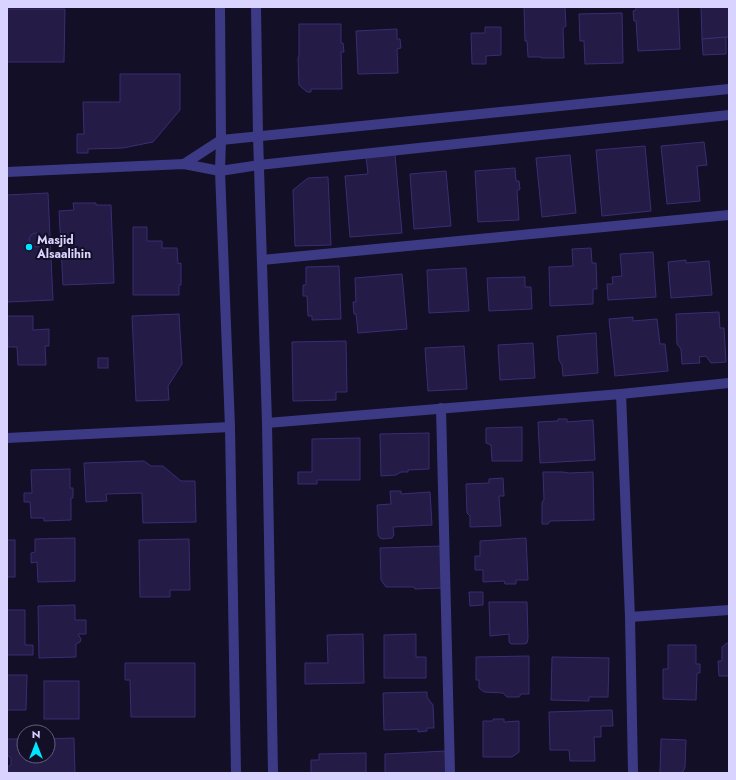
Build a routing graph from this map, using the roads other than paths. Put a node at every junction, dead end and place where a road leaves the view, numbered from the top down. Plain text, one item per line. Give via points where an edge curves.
1 (220, 7) edge
2 (256, 7) edge
3 (729, 89) edge
4 (729, 115) edge
5 (258, 136) junction
6 (221, 140) junction
7 (184, 164) junction
8 (259, 165) junction
9 (7, 172) edge
10 (220, 172) junction
11 (729, 215) edge
12 (262, 260) junction
13 (729, 383) edge
14 (621, 394) junction
15 (441, 408) junction
16 (267, 423) junction
17 (230, 428) junction
18 (7, 438) edge
19 (729, 610) edge
20 (630, 617) junction
21 (236, 773) edge
22 (273, 773) edge
23 (450, 773) edge
24 (633, 773) edge

1 - 6 street
2 - 5 street
3 - 5 street
4 - 8 street
5 - 6 street
5 - 8 street
6 - 7 street
6 - 10 street
7 - 9 street
7 - 10 street
8 - 10 street
8 - 12 street
10 - 17 street
11 - 12 street
12 - 16 street
13 - 14 street
14 - 15 street
14 - 20 street
15 - 16 street
15 - 23 street
16 - 22 street
17 - 18 street
17 - 21 street
19 - 20 street
20 - 24 street

